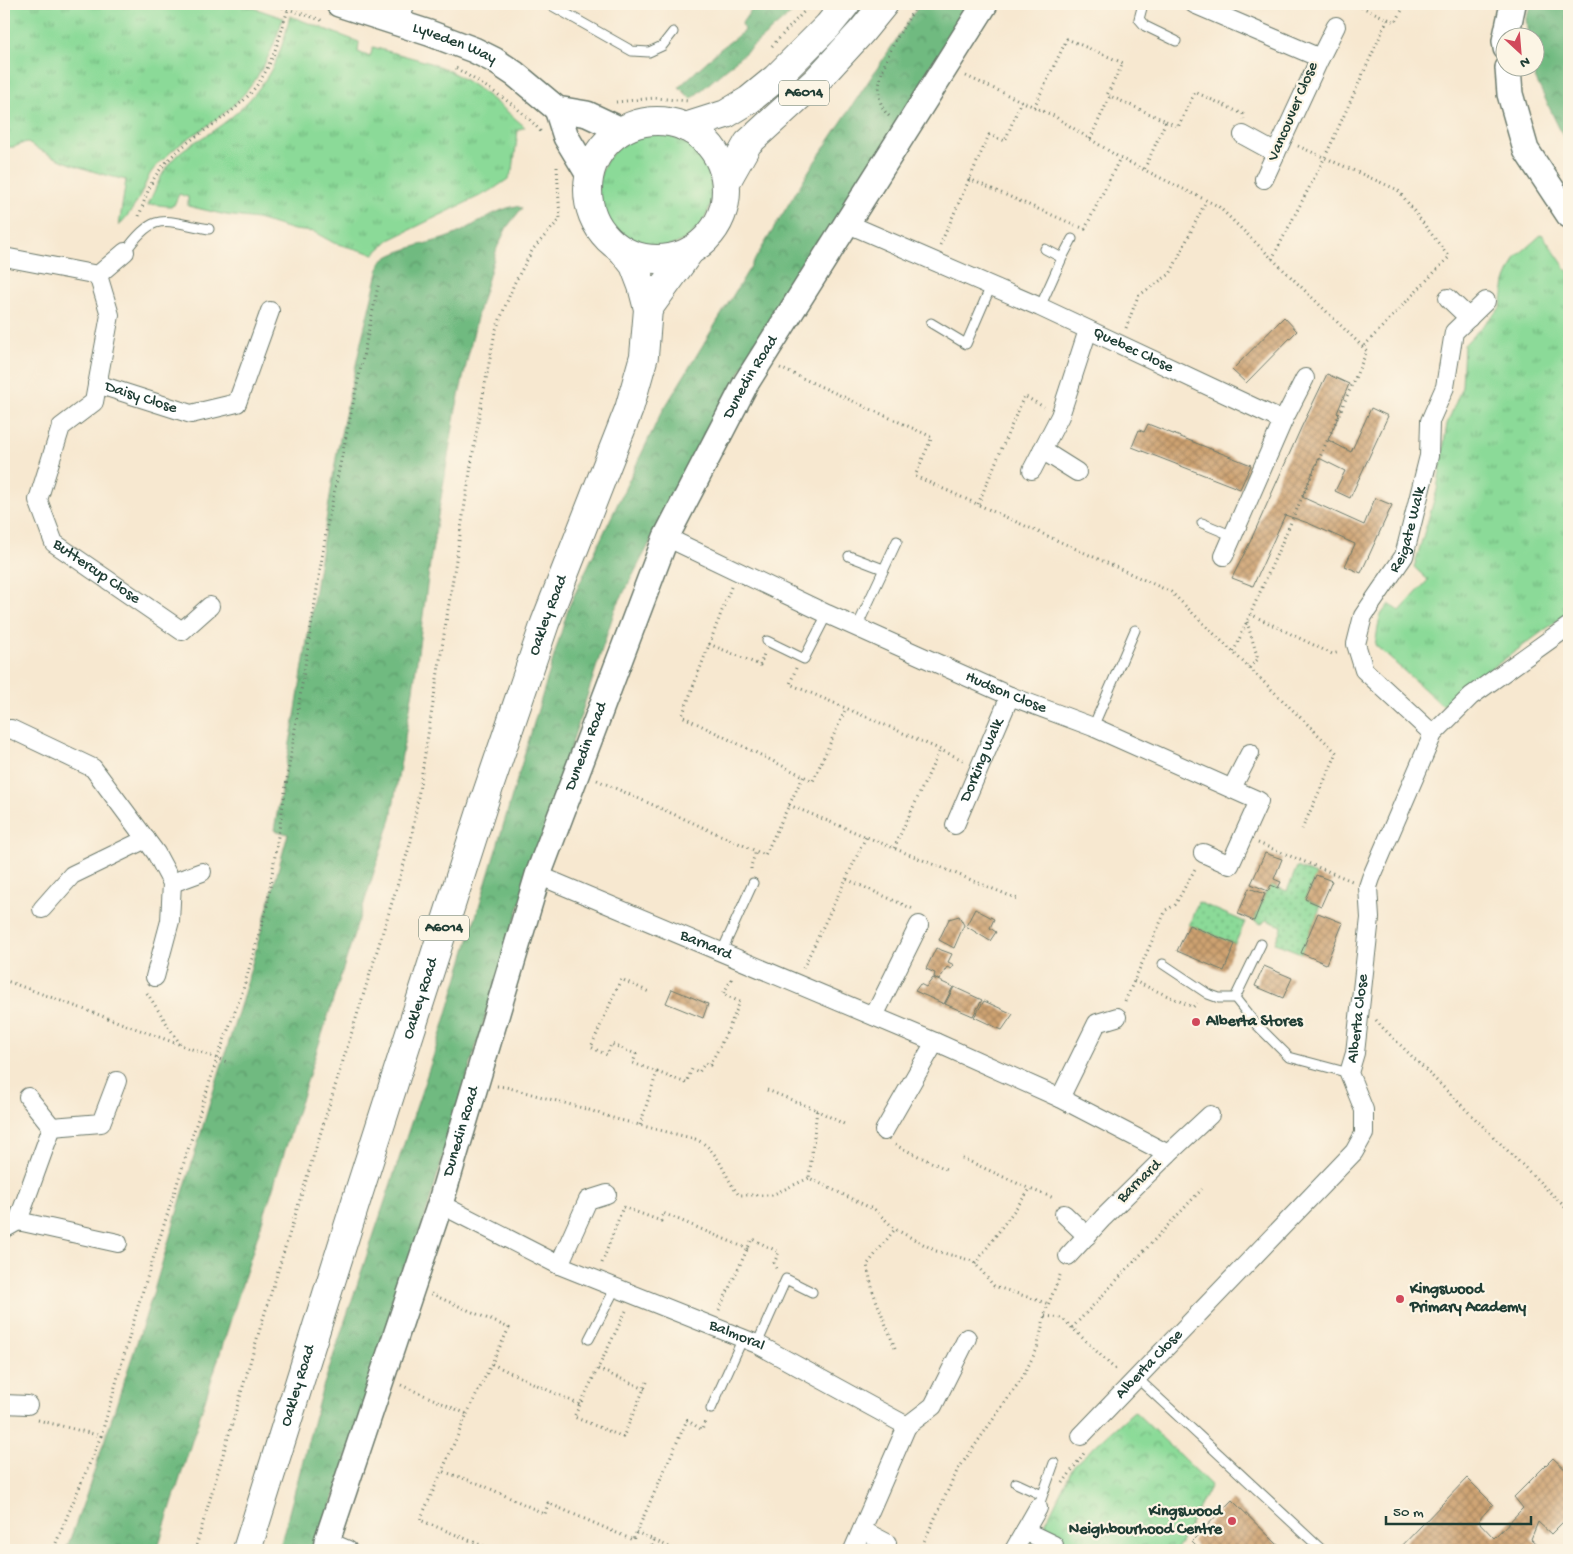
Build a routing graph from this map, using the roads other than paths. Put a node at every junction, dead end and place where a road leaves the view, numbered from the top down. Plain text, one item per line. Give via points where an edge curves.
1 (549, 4) edge
2 (846, 4) edge
3 (884, 4) edge
4 (985, 4) edge
5 (1142, 4) edge
6 (1194, 4) edge
7 (1513, 4) edge
8 (334, 13) edge
9 (403, 14) edge
10 (1336, 26) dead end
11 (1508, 28) edge
12 (672, 32) dead end
13 (1176, 41) dead end
14 (1320, 58) junction
15 (1509, 78) edge
16 (557, 109) junction
17 (685, 127) junction
18 (1244, 128) road end
19 (622, 130) junction
20 (1280, 146) junction
21 (589, 175) junction
22 (1264, 179) dead end
23 (726, 182) junction
24 (1569, 216) edge
25 (846, 223) junction
26 (209, 229) dead end
27 (1072, 238) dead end
28 (1045, 249) dead end
29 (623, 251) junction
30 (690, 251) junction
31 (124, 252) joint
32 (4, 257) edge
33 (1062, 258) junction
34 (98, 275) junction
35 (991, 286) junction
36 (1448, 298) dead end
37 (1486, 301) dead end
38 (1040, 307) junction
39 (648, 309) junction
40 (270, 311) dead end
41 (1468, 318) junction
42 (931, 324) dead end
43 (1088, 330) junction
44 (1304, 378) dead end
45 (97, 384) junction
46 (1283, 421) junction
47 (1042, 450) junction
48 (1032, 470) dead end
49 (1077, 472) dead end
50 (1202, 523) dead end
51 (1233, 536) junction
52 (666, 537) junction
53 (897, 541) dead end
54 (849, 556) dead end
55 (1224, 556) dead end
56 (883, 570) junction
57 (210, 606) dead end
58 (827, 614) junction
59 (1569, 626) edge
60 (857, 627) junction
61 (1135, 630) dead end
62 (768, 642) road end
63 (1010, 696) junction
64 (1094, 727) junction
65 (4, 730) edge
66 (1433, 734) junction
67 (1250, 753) dead end
68 (1232, 788) junction
69 (955, 824) dead end
70 (146, 839) junction
71 (1203, 852) road end
72 (202, 872) dead end
73 (538, 875) junction
74 (172, 883) junction
75 (753, 883) road end
76 (42, 908) dead end
77 (919, 925) road end
78 (1261, 944) dead end
79 (722, 951) junction
80 (1164, 964) dead end
81 (155, 977) road end
82 (1235, 998) junction
83 (874, 1016) junction
84 (1117, 1017) road end
85 (936, 1042) junction
86 (1349, 1073) junction
87 (117, 1082) dead end
88 (28, 1097) dead end
89 (1060, 1098) junction
90 (1210, 1114) dead end
91 (52, 1127) junction
92 (884, 1131) road end
93 (1168, 1154) junction
94 (607, 1194) dead end
95 (440, 1204) junction
96 (1064, 1214) dead end
97 (11, 1225) edge
98 (1086, 1236) junction
99 (118, 1243) dead end
100 (1068, 1256) road end
101 (559, 1264) junction
102 (616, 1287) junction
103 (812, 1292) dead end
104 (966, 1338) dead end
105 (589, 1339) dead end
106 (750, 1341) junction
107 (1134, 1382) junction
108 (4, 1404) edge
109 (28, 1405) road end
110 (710, 1409) road end
111 (907, 1426) junction
112 (1081, 1436) dead end
113 (1054, 1462) dead end
114 (1016, 1483) dead end
115 (1040, 1501) junction
116 (862, 1530) junction
117 (1025, 1531) junction
118 (886, 1543) dead end
119 (1054, 1545) dead end
120 (333, 1547) edge
121 (247, 1550) edge
122 (853, 1550) edge
123 (1014, 1550) edge
124 (1322, 1550) edge

1 - 12 lane via 632,51 650,52 662,46
2 - 17 main road, A6014 via 776,78 749,100 726,114
3 - 23 main road, A6014 via 817,80 748,143
4 - 25 street, Dunedin Road
5 - 13 lane via 1139,19 1145,26
6 - 14 street, Vancouver Close
7 - 11 street
8 - 9 street, Lyveden Way
9 - 16 street, Lyveden Way via 494,60
10 - 14 street
14 - 20 street, Vancouver Close
15 - 24 street via 1510,94 1526,150
16 - 19 street via 586,114
16 - 21 street via 566,137
17 - 19 main road via 664,121 642,122
17 - 23 main road via 705,140 719,159
18 - 20 street
19 - 21 main road via 596,157
20 - 22 street, Vancouver Close
21 - 29 main road via 588,198 594,219 606,238
23 - 30 main road via 726,202 719,222 707,238
25 - 35 street, Quebec Close
25 - 52 street, Dunedin Road via 746,383
26 - 31 lane via 161,220 138,234
27 - 33 lane
28 - 33 lane
29 - 30 main road via 645,259 668,259
29 - 39 main road, Oakley Road via 634,265
30 - 39 main road
31 - 34 street
32 - 34 street
33 - 38 lane
34 - 45 street, Buttercup Close via 110,315
35 - 38 street, Quebec Close
35 - 42 lane via 966,344
36 - 41 street
37 - 41 street, Reigate Walk
38 - 43 street, Quebec Close
39 - 121 main road, Oakley Road / A6014 via 644,356 629,409 545,623 485,799
40 - 45 street, Daisy Close via 237,402 191,414
41 - 66 street, Reigate Walk via 1454,332 1444,387 1430,421 1429,456 1404,556 1363,616 1356,644 1364,670
43 - 46 street, Quebec Close
43 - 47 street via 1060,416
44 - 46 street
45 - 57 street, Buttercup Close via 94,402 61,427 38,500 54,544 182,631
46 - 51 street
47 - 48 street
47 - 49 street
50 - 51 lane
51 - 55 street
52 - 58 street, Hudson Close
52 - 73 street, Dunedin Road
53 - 56 lane
54 - 56 lane
56 - 60 lane
58 - 60 street, Hudson Close
58 - 62 lane via 804,660
59 - 66 street, Alberta Close via 1471,696
60 - 63 street, Hudson Close
61 - 64 lane
63 - 64 street, Hudson Close
63 - 69 street, Dorking Walk
64 - 68 street, Hudson Close
65 - 70 street via 11,729 93,768
66 - 86 street, Alberta Close via 1368,887 1370,918 1355,1053
67 - 68 street
68 - 71 street, Hudson Close via 1259,801 1243,837 1230,865
70 - 74 street
70 - 76 street via 72,875
72 - 74 street
73 - 79 street, Barnard
73 - 95 street, Dunedin Road
74 - 81 street via 170,921
75 - 79 lane
77 - 83 street
78 - 82 lane
79 - 83 street, Barnard
80 - 82 lane via 1208,994
82 - 86 lane via 1289,1057
83 - 85 street, Barnard
84 - 89 street via 1097,1023
85 - 89 street, Barnard
85 - 92 street
86 - 107 street, Alberta Close via 1364,1110 1364,1134 1354,1152
87 - 91 street via 101,1123
88 - 91 street
89 - 93 street, Barnard
90 - 93 street
91 - 97 street
93 - 98 street, Barnard
94 - 101 street via 588,1200
95 - 101 street, Balmoral
95 - 120 street, Dunedin Road via 382,1377
96 - 98 street
97 - 99 street
98 - 100 street, Barnard
101 - 102 street, Balmoral
102 - 105 lane
102 - 106 street, Balmoral
103 - 106 lane via 786,1280
104 - 111 street via 932,1406
106 - 110 lane
106 - 111 street, Balmoral
107 - 112 street, Alberta Close
107 - 124 lane
108 - 109 street
111 - 116 street
113 - 115 lane
114 - 115 lane
115 - 117 street
116 - 118 street
116 - 122 street
117 - 119 street
117 - 123 street

